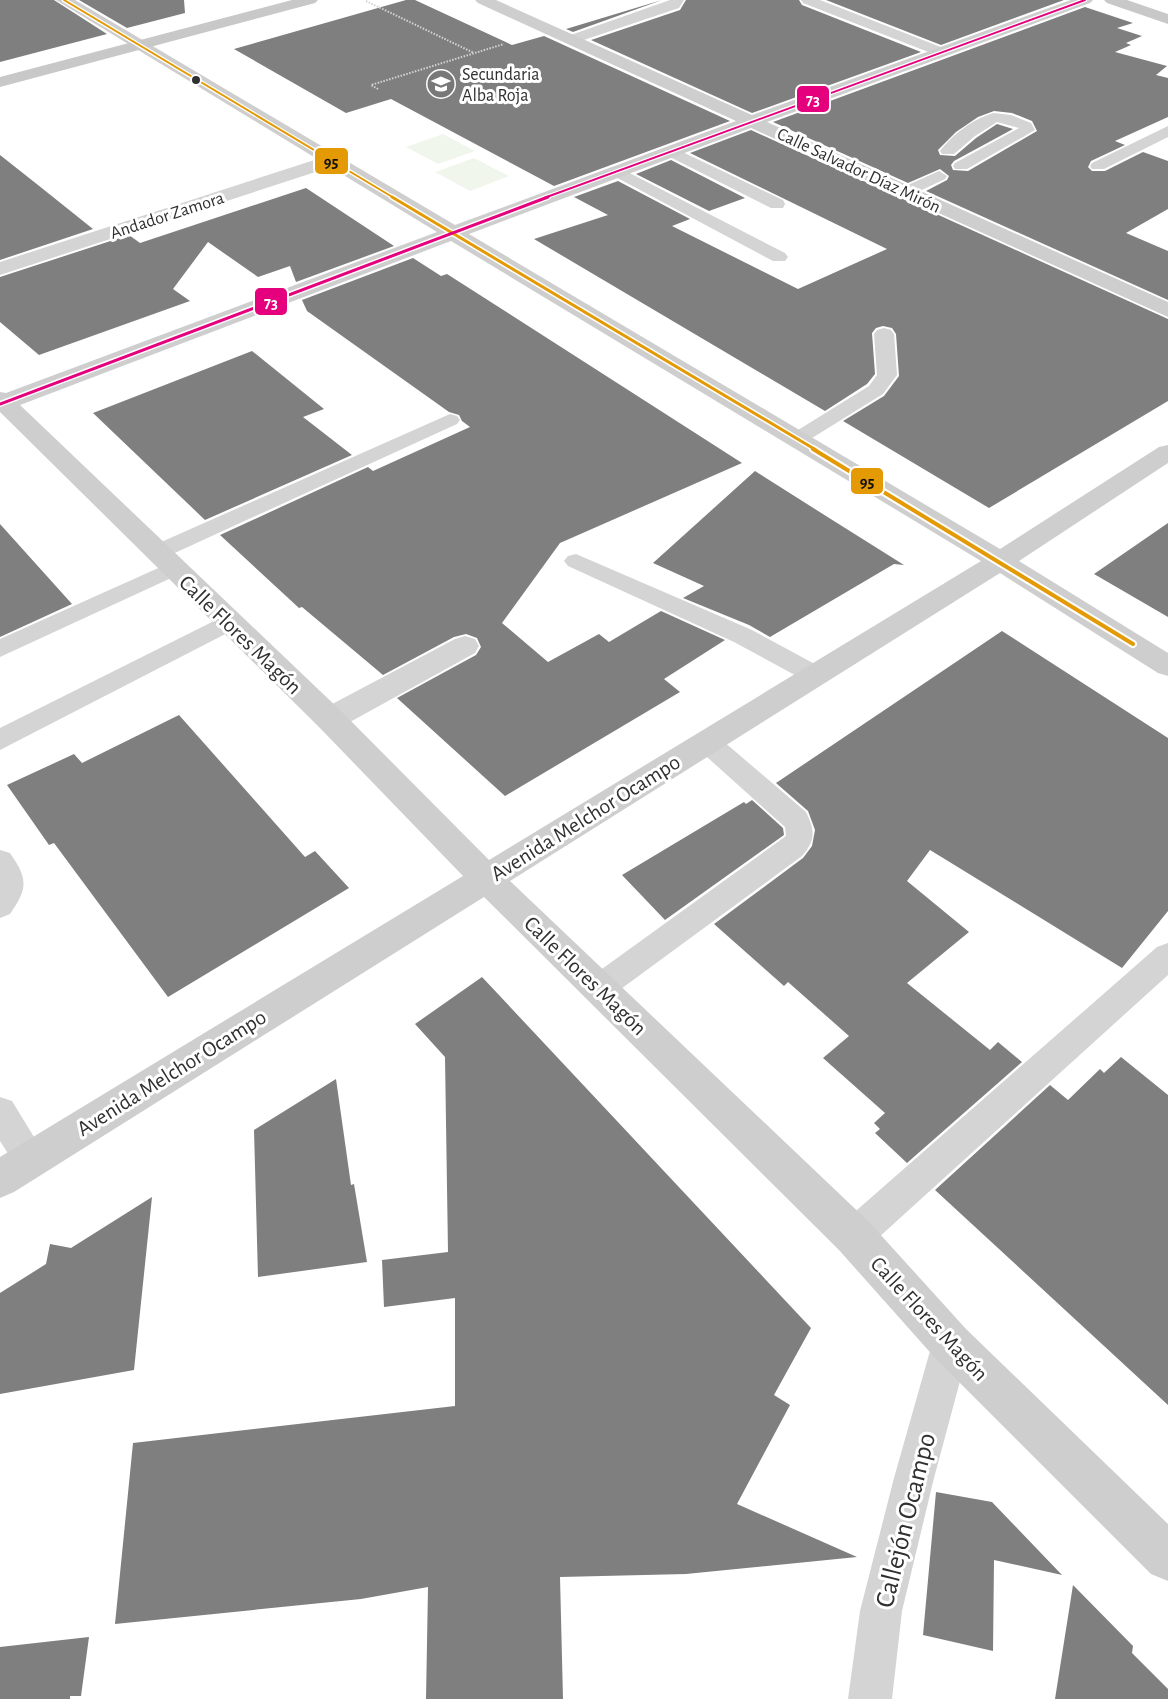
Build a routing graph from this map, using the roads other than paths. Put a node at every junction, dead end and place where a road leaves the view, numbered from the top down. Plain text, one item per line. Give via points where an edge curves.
1 (64, 0) edge
2 (310, 0) edge
3 (483, 0) edge
4 (677, 0) edge
5 (808, 0) edge
6 (1084, 0) edge
7 (1112, 0) edge
8 (1168, 19) edge
9 (570, 40) junction
10 (138, 45) junction
11 (940, 52) junction
12 (0, 82) edge
13 (752, 121) junction
14 (1168, 131) edge
15 (670, 151) junction
16 (948, 151) dead end
17 (333, 160) junction
18 (961, 166) dead end
19 (1098, 166) dead end
20 (616, 171) junction
21 (907, 171) dead end
22 (939, 176) dead end
23 (885, 181) junction
24 (907, 192) junction
25 (777, 204) dead end
26 (453, 232) junction
27 (779, 257) dead end
28 (0, 269) edge
29 (1168, 310) edge
30 (884, 334) dead end
31 (1, 402) edge
32 (450, 420) dead end
33 (797, 439) junction
34 (1168, 452) edge
35 (166, 560) junction
36 (576, 561) dead end
37 (1000, 561) junction
38 (228, 622) junction
39 (465, 646) dead end
40 (0, 649) edge
41 (1168, 666) edge
42 (815, 675) junction
43 (330, 719) junction
44 (0, 741) edge
45 (706, 742) junction
46 (0, 861) edge
47 (486, 878) junction
48 (0, 906) edge
49 (1168, 957) edge
50 (599, 988) junction
51 (0, 1113) edge
52 (31, 1160) junction
53 (0, 1179) edge
54 (854, 1236) junction
55 (951, 1344) junction
56 (1168, 1557) edge
57 (870, 1699) edge

1 - 10 street
2 - 10 main road
3 - 9 street, Calle Salvador Díaz Mirón
4 - 9 lane via 674,5
5 - 11 lane
6 - 11 street
7 - 8 main road
9 - 13 street, Calle Salvador Díaz Mirón
10 - 12 main road
10 - 17 street
11 - 13 street
13 - 15 street
13 - 23 street, Calle Salvador Díaz Mirón
14 - 19 lane
15 - 20 street
15 - 25 lane
16 - 18 lane via 993,118 1026,126 1027,130
17 - 26 street
17 - 28 street, Andador Zamora
20 - 26 street
20 - 27 lane
21 - 23 lane
22 - 24 lane
23 - 24 street, Calle Salvador Díaz Mirón
24 - 29 street, Calle Salvador Díaz Mirón
26 - 31 street
26 - 33 street
30 - 33 lane via 886,375 876,390
31 - 35 street, Calle Flores Magón
32 - 35 lane
33 - 37 street
34 - 37 street, Avenida Melchor Ocampo
35 - 38 street, Calle Flores Magón
35 - 40 lane
36 - 42 lane via 743,636
37 - 41 street
37 - 42 street, Avenida Melchor Ocampo
38 - 43 street, Calle Flores Magón
38 - 44 lane
39 - 43 street
42 - 45 street, Avenida Melchor Ocampo
43 - 47 street, Calle Flores Magón
45 - 47 street, Avenida Melchor Ocampo
45 - 50 lane via 796,819 801,839
46 - 48 lane via 11,877 10,892
47 - 50 street, Calle Flores Magón
47 - 52 street, Avenida Melchor Ocampo
49 - 54 lane
50 - 54 street, Calle Flores Magón
51 - 52 lane
52 - 53 street, Avenida Melchor Ocampo
54 - 55 street, Calle Flores Magón
55 - 56 street, Calle Flores Magón
55 - 57 lane, Callejón Ocampo via 881,1611

